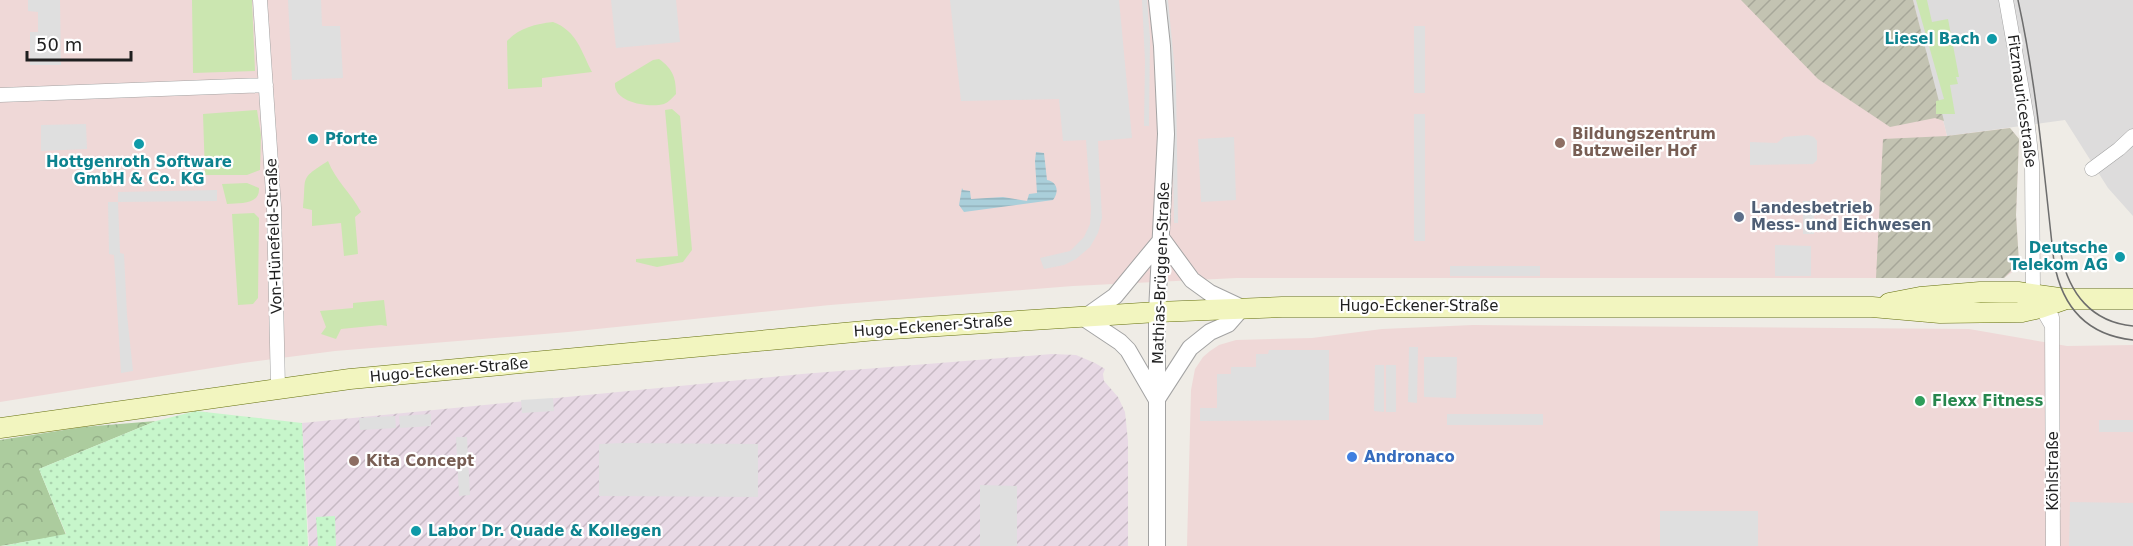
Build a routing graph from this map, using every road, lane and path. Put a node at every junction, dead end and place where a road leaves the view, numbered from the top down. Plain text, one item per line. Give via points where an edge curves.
1 (260, 0) edge
2 (1157, 0) edge
3 (2006, 0) edge
4 (266, 85) junction
5 (0, 95) edge
6 (2133, 136) edge
7 (2092, 169) dead end
8 (1162, 239) junction
9 (2133, 298) edge
10 (2066, 299) junction
11 (2032, 304) junction
12 (1872, 306) junction
13 (1242, 308) junction
14 (1157, 312) junction
15 (1084, 318) junction
16 (278, 388) junction
17 (1157, 400) junction
18 (0, 428) edge
19 (1157, 546) edge
20 (2053, 546) edge

1 - 4 street, Von-Hünefeld-Straße
2 - 8 street, Mathias-Brüggen-Straße via 1166,134
3 - 11 street, Fitzmauricestraße via 2030,139
4 - 5 street
4 - 16 street, Von-Hünefeld-Straße via 274,208
6 - 7 street
8 - 13 street via 1192,280
8 - 14 street, Mathias-Brüggen-Straße
8 - 15 street via 1115,296
9 - 10 main road, Hugo-Eckener-Straße
10 - 11 main road, Hugo-Eckener-Straße
10 - 11 street via 2055,307
11 - 12 main road, Hugo-Eckener-Straße via 1940,313
11 - 12 main road, Hugo-Eckener-Straße via 2000,292 1920,297
11 - 20 street, Köhlstraße via 2054,375
12 - 13 main road, Hugo-Eckener-Straße
13 - 14 main road, Hugo-Eckener-Straße
13 - 17 street via 1228,324 1190,348
14 - 15 main road, Hugo-Eckener-Straße
14 - 17 street, Mathias-Brüggen-Straße
15 - 16 main road, Hugo-Eckener-Straße via 827,333
15 - 17 street via 1128,350
16 - 18 main road, Hugo-Eckener-Straße
17 - 19 street, Mathias-Brüggen-Straße

